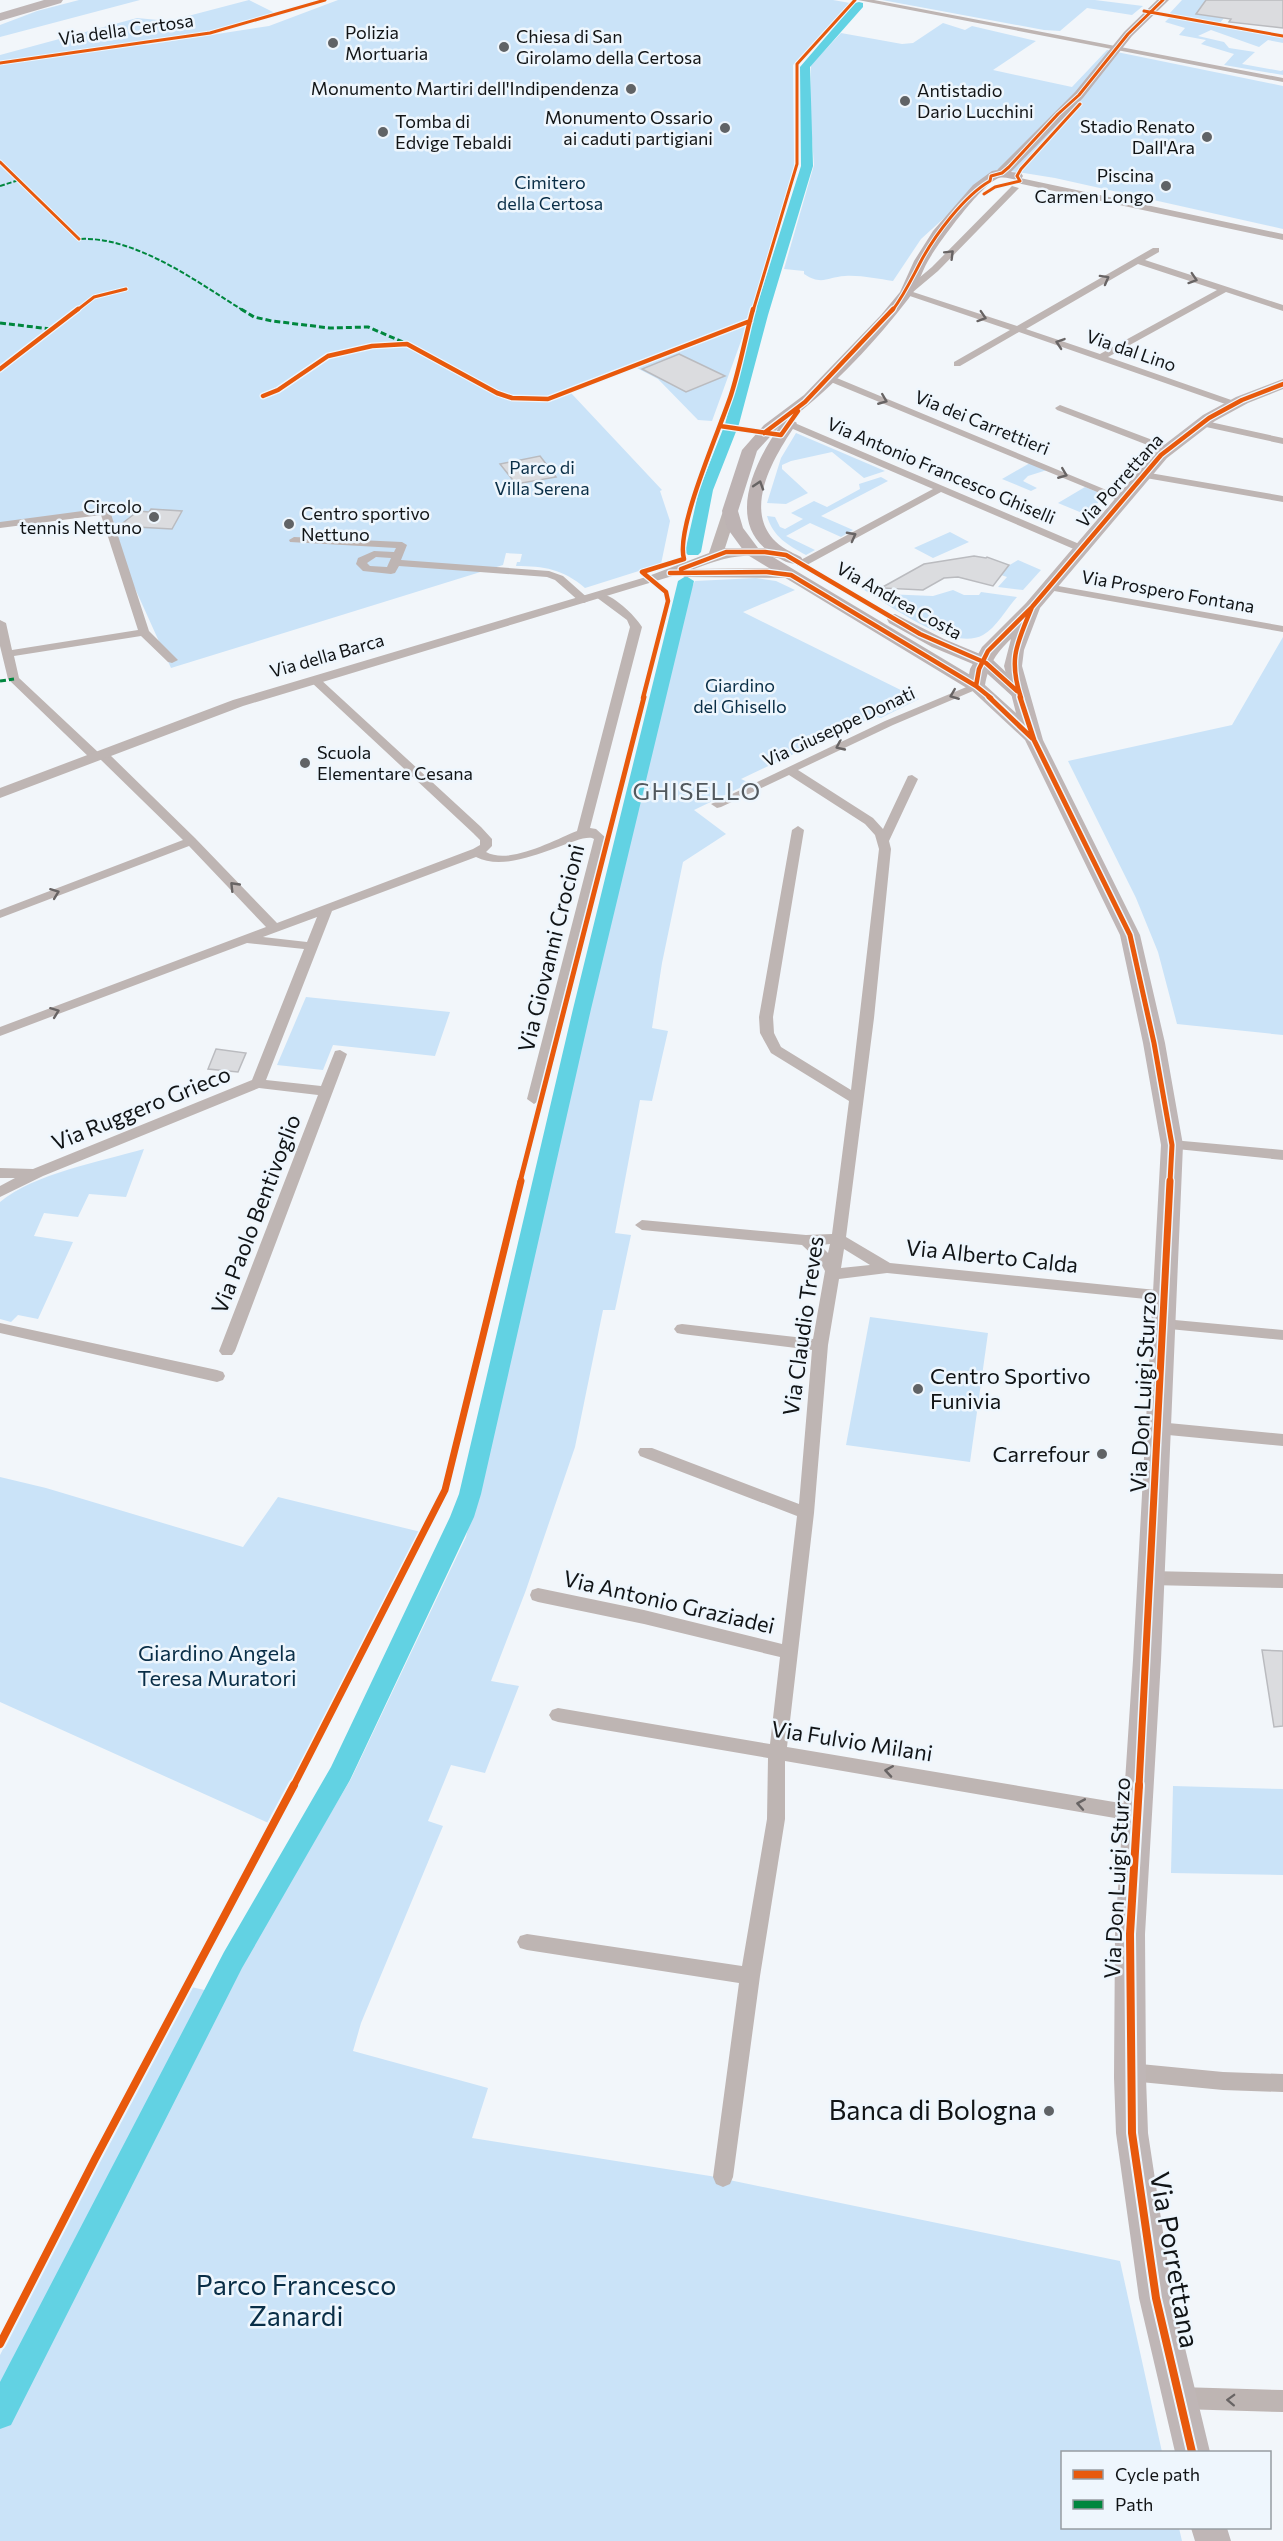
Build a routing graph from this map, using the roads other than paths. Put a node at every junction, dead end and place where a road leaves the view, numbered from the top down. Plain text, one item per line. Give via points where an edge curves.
1 (57, 0) edge
2 (1163, 0) edge
3 (866, 1) edge
4 (0, 17) edge
5 (1119, 48) junction
6 (1283, 80) edge
7 (1079, 95) junction
8 (997, 179) junction
9 (1016, 182) junction
10 (1111, 200) junction
11 (1103, 207) junction
12 (1188, 217) junction
13 (1283, 237) edge
14 (1156, 250) dead end
15 (1138, 261) junction
16 (1225, 290) junction
17 (906, 293) junction
18 (1283, 308) edge
19 (1018, 329) junction
20 (1100, 358) junction
21 (957, 364) dead end
22 (829, 378) junction
23 (1283, 384) edge
24 (805, 402) junction
25 (1234, 404) junction
26 (1060, 408) dead end
27 (1201, 423) junction
28 (790, 424) junction
29 (1283, 441) edge
30 (1167, 449) junction
31 (1144, 475) junction
32 (940, 489) junction
33 (1123, 499) junction
34 (1283, 499) edge
35 (730, 511) junction
36 (0, 525) edge
37 (763, 537) junction
38 (294, 540) dead end
39 (1080, 548) junction
40 (752, 552) junction
41 (716, 554) junction
42 (786, 555) junction
43 (796, 570) junction
44 (700, 572) junction
45 (670, 573) junction
46 (1047, 587) junction
47 (600, 595) junction
48 (585, 600) junction
49 (1032, 606) junction
50 (0, 623) edge
51 (1283, 629) edge
52 (144, 632) junction
53 (8, 654) junction
54 (172, 660) dead end
55 (982, 661) junction
56 (14, 679) junction
57 (315, 680) junction
58 (0, 681) edge
59 (976, 686) junction
60 (1019, 693) junction
61 (1034, 740) junction
62 (100, 756) junction
63 (790, 770) junction
64 (912, 779) dead end
65 (0, 793) edge
66 (717, 804) dead end
67 (798, 830) dead end
68 (583, 833) junction
69 (884, 840) junction
70 (191, 841) junction
71 (477, 852) junction
72 (327, 908) junction
73 (0, 914) edge
74 (274, 928) junction
75 (244, 940) junction
76 (312, 946) junction
77 (0, 1032) edge
78 (340, 1054) dead end
79 (258, 1083) junction
80 (325, 1091) junction
81 (534, 1099) dead end
82 (856, 1099) junction
83 (1172, 1145) junction
84 (1283, 1155) edge
85 (0, 1173) edge
86 (38, 1173) junction
87 (0, 1192) edge
88 (642, 1225) dead end
89 (838, 1239) junction
90 (806, 1240) junction
91 (887, 1268) junction
92 (834, 1274) junction
93 (1166, 1296) junction
94 (1164, 1324) junction
95 (0, 1328) edge
96 (682, 1329) dead end
97 (1283, 1335) edge
98 (820, 1345) junction
99 (226, 1351) dead end
100 (217, 1376) dead end
101 (1158, 1428) junction
102 (1283, 1440) edge
103 (646, 1452) dead end
104 (806, 1513) junction
105 (1150, 1578) junction
106 (1283, 1581) edge
107 (538, 1595) dead end
108 (791, 1653) junction
109 (558, 1715) dead end
110 (778, 1753) junction
111 (1138, 1814) junction
112 (527, 1942) dead end
113 (750, 1976) junction
114 (1130, 2072) junction
115 (1283, 2083) edge
116 (723, 2177) dead end
117 (1179, 2398) junction
118 (1283, 2401) edge
119 (1192, 2451) edge

1 - 4 main road
2 - 5 main road
3 - 5 street
5 - 6 street
5 - 7 main road
7 - 8 main road
7 - 9 main road via 1080,106 1021,169
8 - 9 main road
8 - 17 main road via 955,216 929,247
9 - 10 street
9 - 11 street
17 -> 9 street
10 - 11 street
10 - 12 street
11 - 12 street via 1180,224
12 - 13 street
14 - 15 street, Via dal Lino
15 -> 16 street
19 -> 15 street, Via dal Lino
16 - 18 street
16 - 20 street
17 -> 19 street, Via dal Lino
17 - 22 main road
20 -> 19 street, Via dal Lino
19 - 21 street, Via dal Lino
20 - 25 street, Via dal Lino
22 - 24 main road
22 -> 33 street, Via dei Carrettieri
23 - 25 main road, Via Porrettana
24 - 28 main road
24 - 35 main road via 754,443
25 - 27 main road, Via Porrettana
26 - 30 street, Via Porrettana
27 - 29 street
27 - 30 main road, Via Porrettana
28 - 32 street, Via Antonio Francesco Ghiselli
37 -> 28 main road via 753,519 753,504 771,450
30 - 31 main road, Via Porrettana
31 - 33 main road, Via Porrettana
31 - 34 street
32 - 39 street, Via Antonio Francesco Ghiselli
43 -> 32 street
33 - 39 main road, Via Porrettana
35 - 40 main road, Via Andrea Costa via 735,528
35 - 41 street
36 - 52 street via 105,511
37 - 40 street, Via della Barca
37 - 42 main road, Via Andrea Costa
38 - 48 street via 402,545 396,559 549,574 560,578
39 - 46 main road, Via Porrettana
40 - 41 street, Via della Barca
40 - 42 street, Via della Barca
40 - 43 main road, Via Andrea Costa
40 - 44 street, Via della Barca via 742,563
41 - 45 street, Via della Barca
42 - 43 main road, Via Andrea Costa
43 - 44 street, Via della Barca
43 - 55 main road, Via Andrea Costa
43 - 59 main road, Via Andrea Costa
44 - 45 street, Via della Barca
45 - 47 street, Via della Barca
46 - 49 main road, Via Porrettana
46 - 51 street, Via Prospero Fontana
47 - 48 street, Via della Barca
47 - 68 street, Via Giovanni Crocioni via 632,618 636,627
48 - 57 street, Via della Barca
49 - 55 main road, Via Porrettana
49 - 60 main road, Via Porrettana via 1014,656
50 - 53 street
52 - 53 street
52 - 54 street
53 - 56 street
55 - 59 main road, Via Porrettana
55 - 60 main road, Via Andrea Costa
56 - 58 street
56 - 62 street
57 - 62 street, Via della Barca via 195,718
57 - 71 street via 477,830 486,842
59 - 61 main road, Via Don Luigi Sturzo
59 -> 63 street, Via Giuseppe Donati
60 - 61 main road, Via Don Luigi Sturzo
61 - 83 main road, Via Don Luigi Sturzo via 1130,935
62 - 65 street, Via della Barca
62 - 70 street
63 - 66 street, Via Giuseppe Donati
63 - 69 street via 868,821
64 - 69 street, Via Claudio Treves
67 - 82 street via 766,1017 767,1033 776,1050
68 - 71 street via 511,859 492,859
68 - 81 street, Via Giovanni Crocioni via 596,833 600,840
69 - 82 street, Via Claudio Treves
73 -> 70 street
74 -> 70 street
71 - 72 street
72 - 74 street
72 - 76 street, Via Ruggero Grieco
74 - 75 street
75 - 76 street
77 -> 75 street
76 - 79 street, Via Ruggero Grieco
78 - 80 street, Via Paolo Bentivoglio
79 - 80 street, Via Paolo Bentivoglio
79 - 86 street, Via Ruggero Grieco
80 - 99 street, Via Paolo Bentivoglio
82 - 89 street, Via Claudio Treves
83 - 84 street
83 - 93 main road, Via Don Luigi Sturzo
85 - 86 street, Via Ruggero Grieco
86 - 87 street, Via Ruggero Grieco
88 - 90 street
89 - 90 street
89 - 91 street, Via Alberto Calda
89 - 92 street, Via Claudio Treves
90 - 92 street via 826,1259
91 - 92 street
91 - 93 street, Via Alberto Calda
92 - 98 street, Via Claudio Treves
93 - 94 main road, Via Don Luigi Sturzo
94 - 97 street
94 - 101 main road, Via Don Luigi Sturzo
95 - 100 street
96 - 98 street
98 - 104 street, Via Claudio Treves
101 - 102 street
101 - 105 main road, Via Don Luigi Sturzo
103 - 104 street
104 - 108 street, Via Claudio Treves
105 - 106 street
105 - 111 main road, Via Don Luigi Sturzo
107 - 108 street, Via Antonio Graziadei
108 - 110 street, Via Claudio Treves
109 - 110 street, Via Fulvio Milani
111 -> 110 street, Via Fulvio Milani
110 - 113 street, Via Claudio Treves via 776,1819
111 - 114 main road, Via Don Luigi Sturzo via 1130,1934
112 - 113 street
113 - 116 street, Via Claudio Treves
114 - 115 street
114 - 117 main road, Via Porrettana via 1140,2204
118 -> 117 street
117 - 119 main road, Via Porrettana

